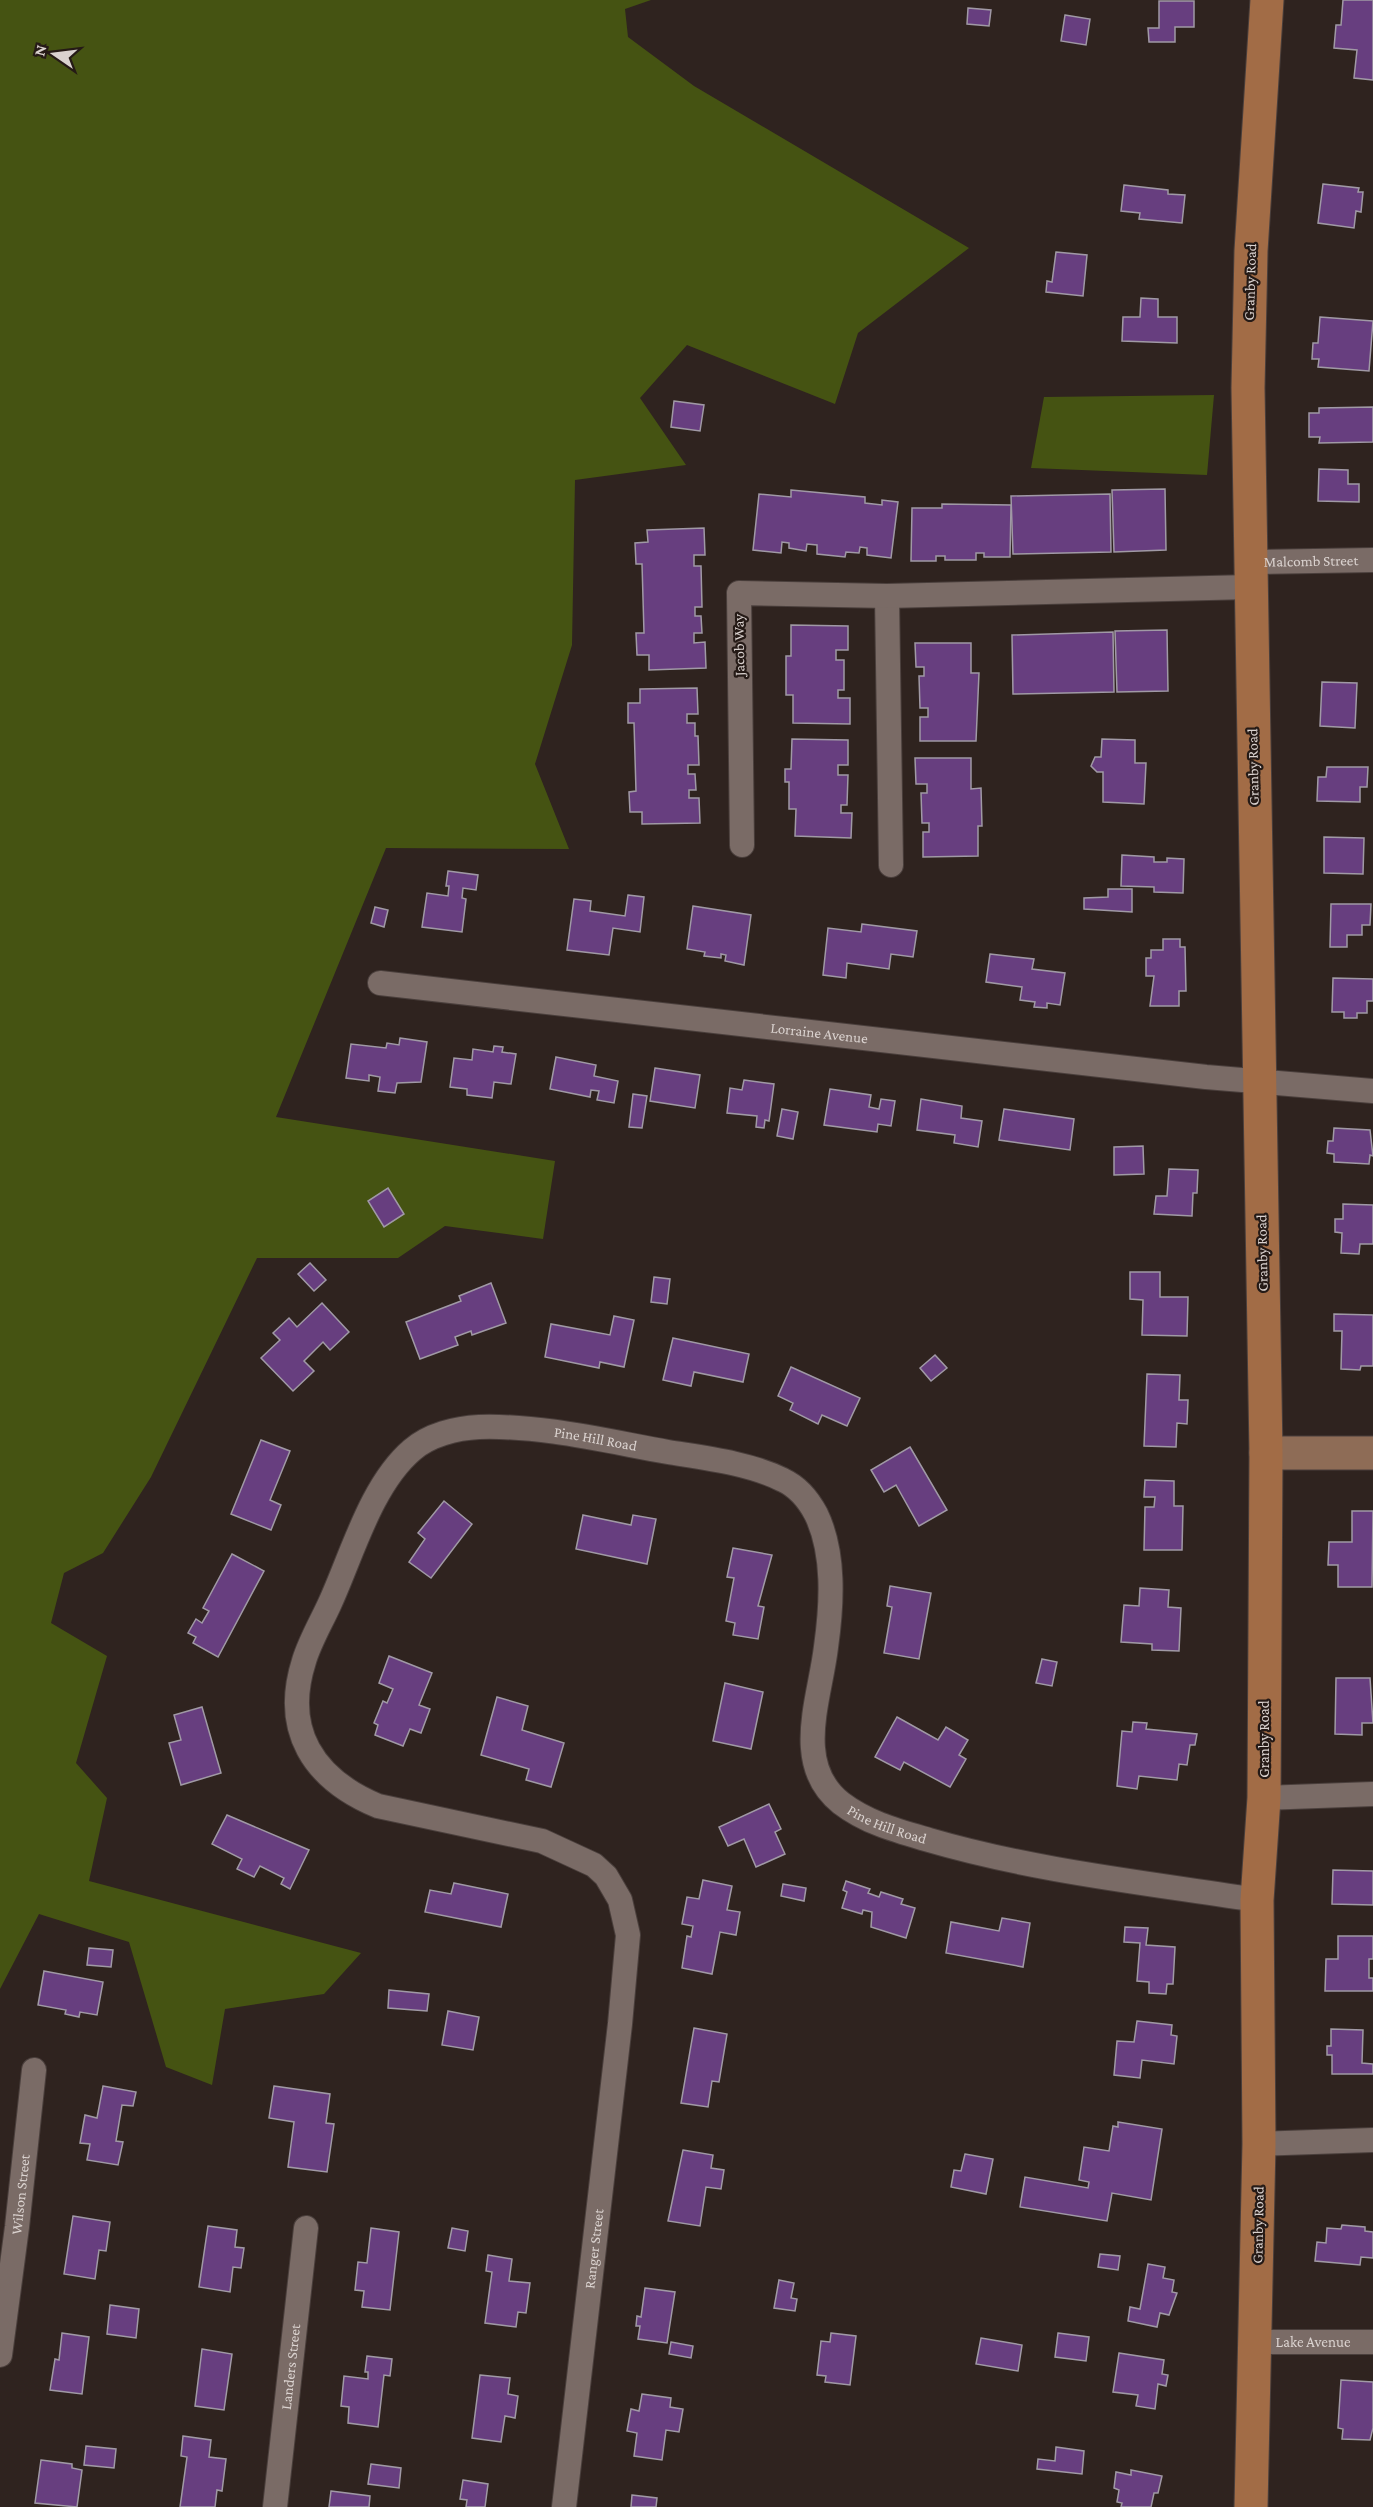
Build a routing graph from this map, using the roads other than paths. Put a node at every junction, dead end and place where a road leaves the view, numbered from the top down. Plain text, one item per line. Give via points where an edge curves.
1 (1267, 0) edge
2 (1373, 560) edge
3 (1249, 575) junction
4 (887, 597) junction
5 (742, 845) dead end
6 (891, 865) dead end
7 (380, 983) dead end
8 (1259, 1081) junction
9 (1373, 1090) edge
10 (1266, 1453) junction
11 (1373, 1453) edge
12 (1373, 1794) edge
13 (1264, 1798) junction
14 (1257, 1900) junction
15 (623, 1990) joint
16 (34, 2070) dead end
17 (1373, 2140) edge
18 (1259, 2144) junction
19 (306, 2228) dead end
20 (1255, 2342) junction
21 (1373, 2342) edge
22 (0, 2355) edge
23 (275, 2507) edge
24 (564, 2507) edge
25 (1251, 2507) edge

1 - 3 main road, Granby Road via 1249,304
2 - 3 street, Malcomb Street
3 - 4 street, Jacob Way
3 - 8 main road, Granby Road
4 - 5 street, Jacob Way via 739,592
4 - 6 street
7 - 8 street, Lorraine Avenue
8 - 9 street, Lorraine Avenue
8 - 10 main road, Granby Road
10 - 11 street
10 - 13 main road, Granby Road
12 - 13 street
13 - 14 main road, Granby Road
14 - 15 street, Pine Hill Road via 1071,1871 957,1848 878,1825 830,1793 819,1779 814,1763 813,1728 829,1617 827,1549 809,1502 782,1479 717,1460 536,1430 476,1427 442,1434 413,1449 396,1466 356,1540 300,1674 296,1707 303,1738 318,1766 338,1784 378,1806 542,1841 594,1865 614,1887 625,1912 628,1935
14 - 18 main road, Granby Road
15 - 24 street, Ranger Street
16 - 22 street, Wilson Street
17 - 18 street
18 - 20 main road, Granby Road
19 - 23 street, Landers Street
20 - 21 street, Lake Avenue
20 - 25 main road, Granby Road

